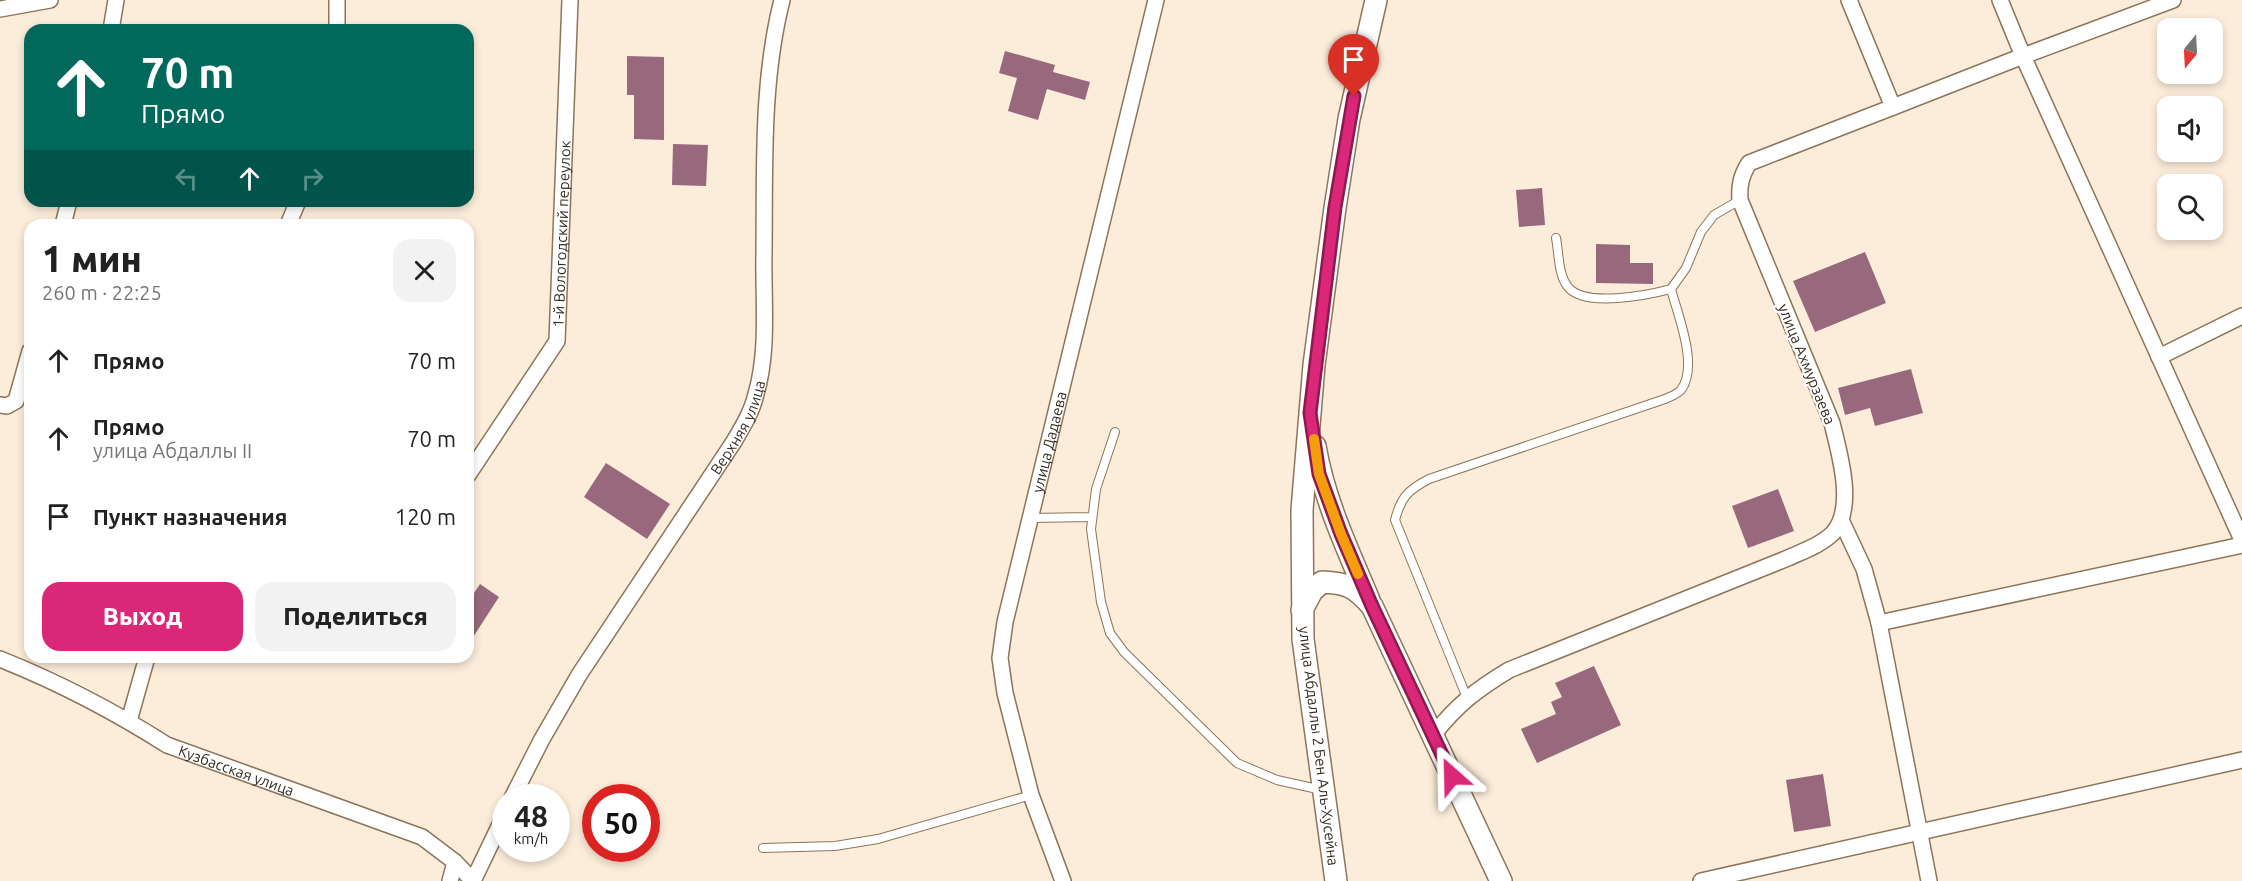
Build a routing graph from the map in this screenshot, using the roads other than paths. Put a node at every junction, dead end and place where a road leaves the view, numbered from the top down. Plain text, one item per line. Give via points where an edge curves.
1 (50, 0) edge
2 (116, 0) edge
3 (337, 0) edge
4 (570, 0) edge
5 (783, 0) edge
6 (1156, 0) edge
7 (1376, 0) edge
8 (1849, 0) edge
9 (2000, 0) edge
10 (2173, 0) edge
11 (0, 9) edge
12 (112, 24) edge
13 (337, 24) edge
14 (2023, 56) junction
15 (1893, 107) junction
16 (1740, 200) junction
17 (1556, 238) dead end
18 (1671, 289) junction
19 (2242, 316) edge
20 (2159, 357) junction
21 (24, 372) edge
22 (0, 405) edge
23 (1310, 413) junction
24 (1115, 432) dead end
25 (474, 466) edge
26 (1092, 517) junction
27 (1030, 518) junction
28 (1841, 520) junction
29 (2242, 540) edge
30 (2242, 545) edge
31 (1372, 606) junction
32 (1302, 611) junction
33 (1879, 623) junction
34 (0, 658) edge
35 (145, 663) edge
36 (1467, 698) junction
37 (129, 721) junction
38 (1433, 735) junction
39 (2242, 760) edge
40 (519, 784) edge
41 (1323, 791) junction
42 (1031, 795) junction
43 (1919, 831) junction
44 (492, 841) edge
45 (763, 848) dead end
46 (455, 862) junction
47 (450, 881) edge
48 (473, 881) edge
49 (1064, 881) edge
50 (1336, 881) edge
51 (1501, 881) edge
52 (1701, 881) edge
53 (1929, 881) edge

1 - 11 street
2 - 12 street
3 - 13 street
4 - 25 street, 1-й Вологодский переулок via 557,341
5 - 40 street, Верхняя улица via 773,36 765,115 763,345 756,395 733,443 579,675
6 - 27 street, улица Дадаева
7 - 23 street via 1349,119
8 - 15 street
9 - 14 street
10 - 14 street
14 - 15 street
14 - 20 street
15 - 16 street via 1749,163 1742,174
16 - 18 lane via 1714,215
16 - 28 street, улица Ахмурзаева via 1832,423 1845,502
17 - 18 lane via 1569,288 1588,298 1646,296
18 - 36 lane via 1688,354 1688,374 1680,391 1429,479 1413,487 1400,502 1395,520
19 - 20 street
20 - 29 street
21 - 22 street via 16,401
23 - 31 street via 1319,474
23 - 32 street, улица Абдаллы 2 Бен Аль-Хусейна via 1302,510
24 - 26 lane via 1096,489
26 - 27 lane
26 - 41 lane via 1101,602 1110,633 1124,652 1237,763 1277,780
27 - 42 street, улица Дадаева via 1000,658
28 - 33 street via 1864,569
28 - 36 street via 1822,542 1509,670
30 - 33 street
31 - 32 street via 1357,590 1341,583 1322,582 1312,591
31 - 38 street
32 - 41 street, улица Абдаллы 2 Бен Аль-Хусейна
33 - 43 street
34 - 37 street, Кузбасская улица via 81,694
35 - 37 street
36 - 38 street
37 - 46 street, Кузбасская улица via 166,746 422,837
38 - 51 street
39 - 43 street
41 - 50 street, улица Абдаллы 2 Бен Аль-Хусейна
42 - 45 lane via 878,839 835,846
42 - 49 street, улица Дадаева
43 - 52 street
43 - 53 street
44 - 48 street
46 - 47 street
46 - 48 street, Кузбасская улица

